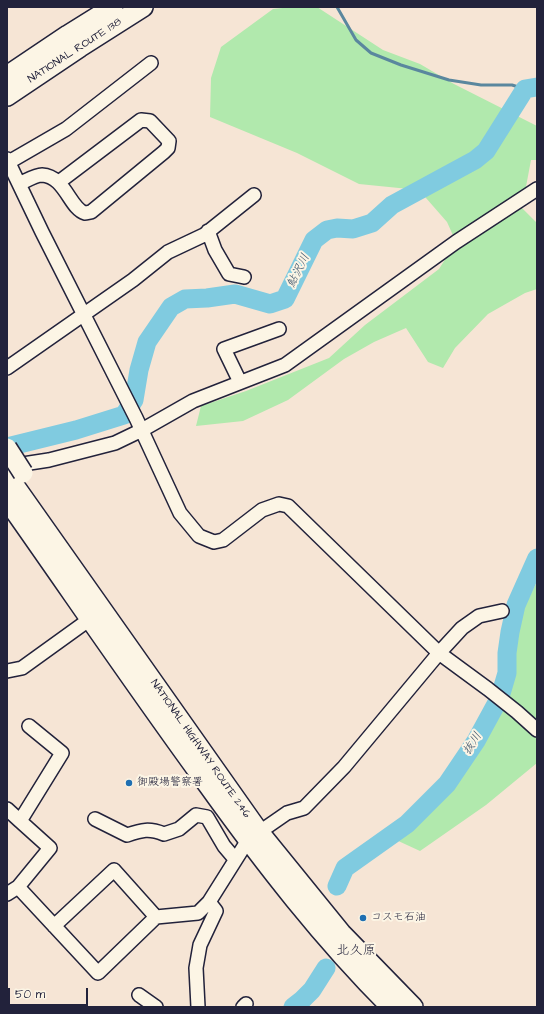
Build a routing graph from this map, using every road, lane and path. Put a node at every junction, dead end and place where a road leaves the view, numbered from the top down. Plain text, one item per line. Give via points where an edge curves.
1 (113, 7) edge
2 (143, 7) edge
3 (150, 63) dead end
4 (7, 76) edge
5 (7, 96) edge
6 (8, 161) edge
7 (59, 182) junction
8 (19, 184) junction
9 (537, 189) edge
10 (254, 195) dead end
11 (208, 231) junction
12 (244, 277) dead end
13 (84, 313) junction
14 (279, 329) dead end
15 (7, 368) edge
16 (240, 382) junction
17 (142, 430) junction
18 (7, 448) edge
19 (11, 473) edge
20 (7, 500) edge
21 (7, 519) edge
22 (79, 589) junction
23 (502, 611) dead end
24 (90, 618) junction
25 (440, 652) junction
26 (7, 671) edge
27 (29, 726) dead end
28 (537, 730) edge
29 (7, 809) edge
30 (95, 819) dead end
31 (20, 821) junction
32 (253, 836) junction
33 (235, 859) junction
34 (12, 891) edge
35 (209, 902) junction
36 (156, 917) junction
37 (54, 926) junction
38 (139, 995) dead end
39 (156, 1007) edge
40 (198, 1007) edge
41 (390, 1007) edge
42 (413, 1007) edge

1 - 4 highway, NATIONAL ROUTE 138
2 - 5 highway, NATIONAL ROUTE 138
3 - 6 street via 66,129
6 - 8 street
7 - 7 street via 141,120 150,121 169,141 164,152 91,212 85,213 79,209
7 - 8 street via 41,174
8 - 13 street
9 - 16 street via 456,242 286,364
10 - 11 street
11 - 12 street via 215,250 229,274
11 - 13 street via 168,252 133,280
13 - 15 street
13 - 17 street
14 - 16 street via 224,349
16 - 17 street via 193,401
17 - 19 street via 115,443
17 - 25 street via 180,513 199,536 214,542 223,540 262,510 279,504 288,506
18 - 19 highway, bridge
19 - 22 highway via 67,543
20 - 22 highway, NATIONAL HIGHWAY ROUTE 246
21 - 22 highway via 37,556
22 - 24 highway, NATIONAL HIGHWAY ROUTE 246
22 - 32 highway, NATIONAL HIGHWAY ROUTE 246
23 - 25 street via 479,616 462,628
24 - 26 street via 22,668
24 - 32 highway, NATIONAL HIGHWAY ROUTE 246 via 175,740
25 - 28 street
25 - 32 street via 344,767 304,808 287,813
27 - 31 street via 62,753
29 - 31 street
30 - 33 street via 127,835 142,830 154,830 164,834 179,829 196,815 206,817
31 - 34 street via 50,848
32 - 33 street
32 - 41 highway, NATIONAL HIGHWAY ROUTE 246 via 332,946
32 - 42 highway, NATIONAL HIGHWAY ROUTE 246 via 341,933
33 - 35 street
34 - 37 street
35 - 36 street via 198,913
35 - 40 street via 216,911 200,945 196,968
36 - 37 street via 98,973
36 - 37 street via 114,870
38 - 39 street

